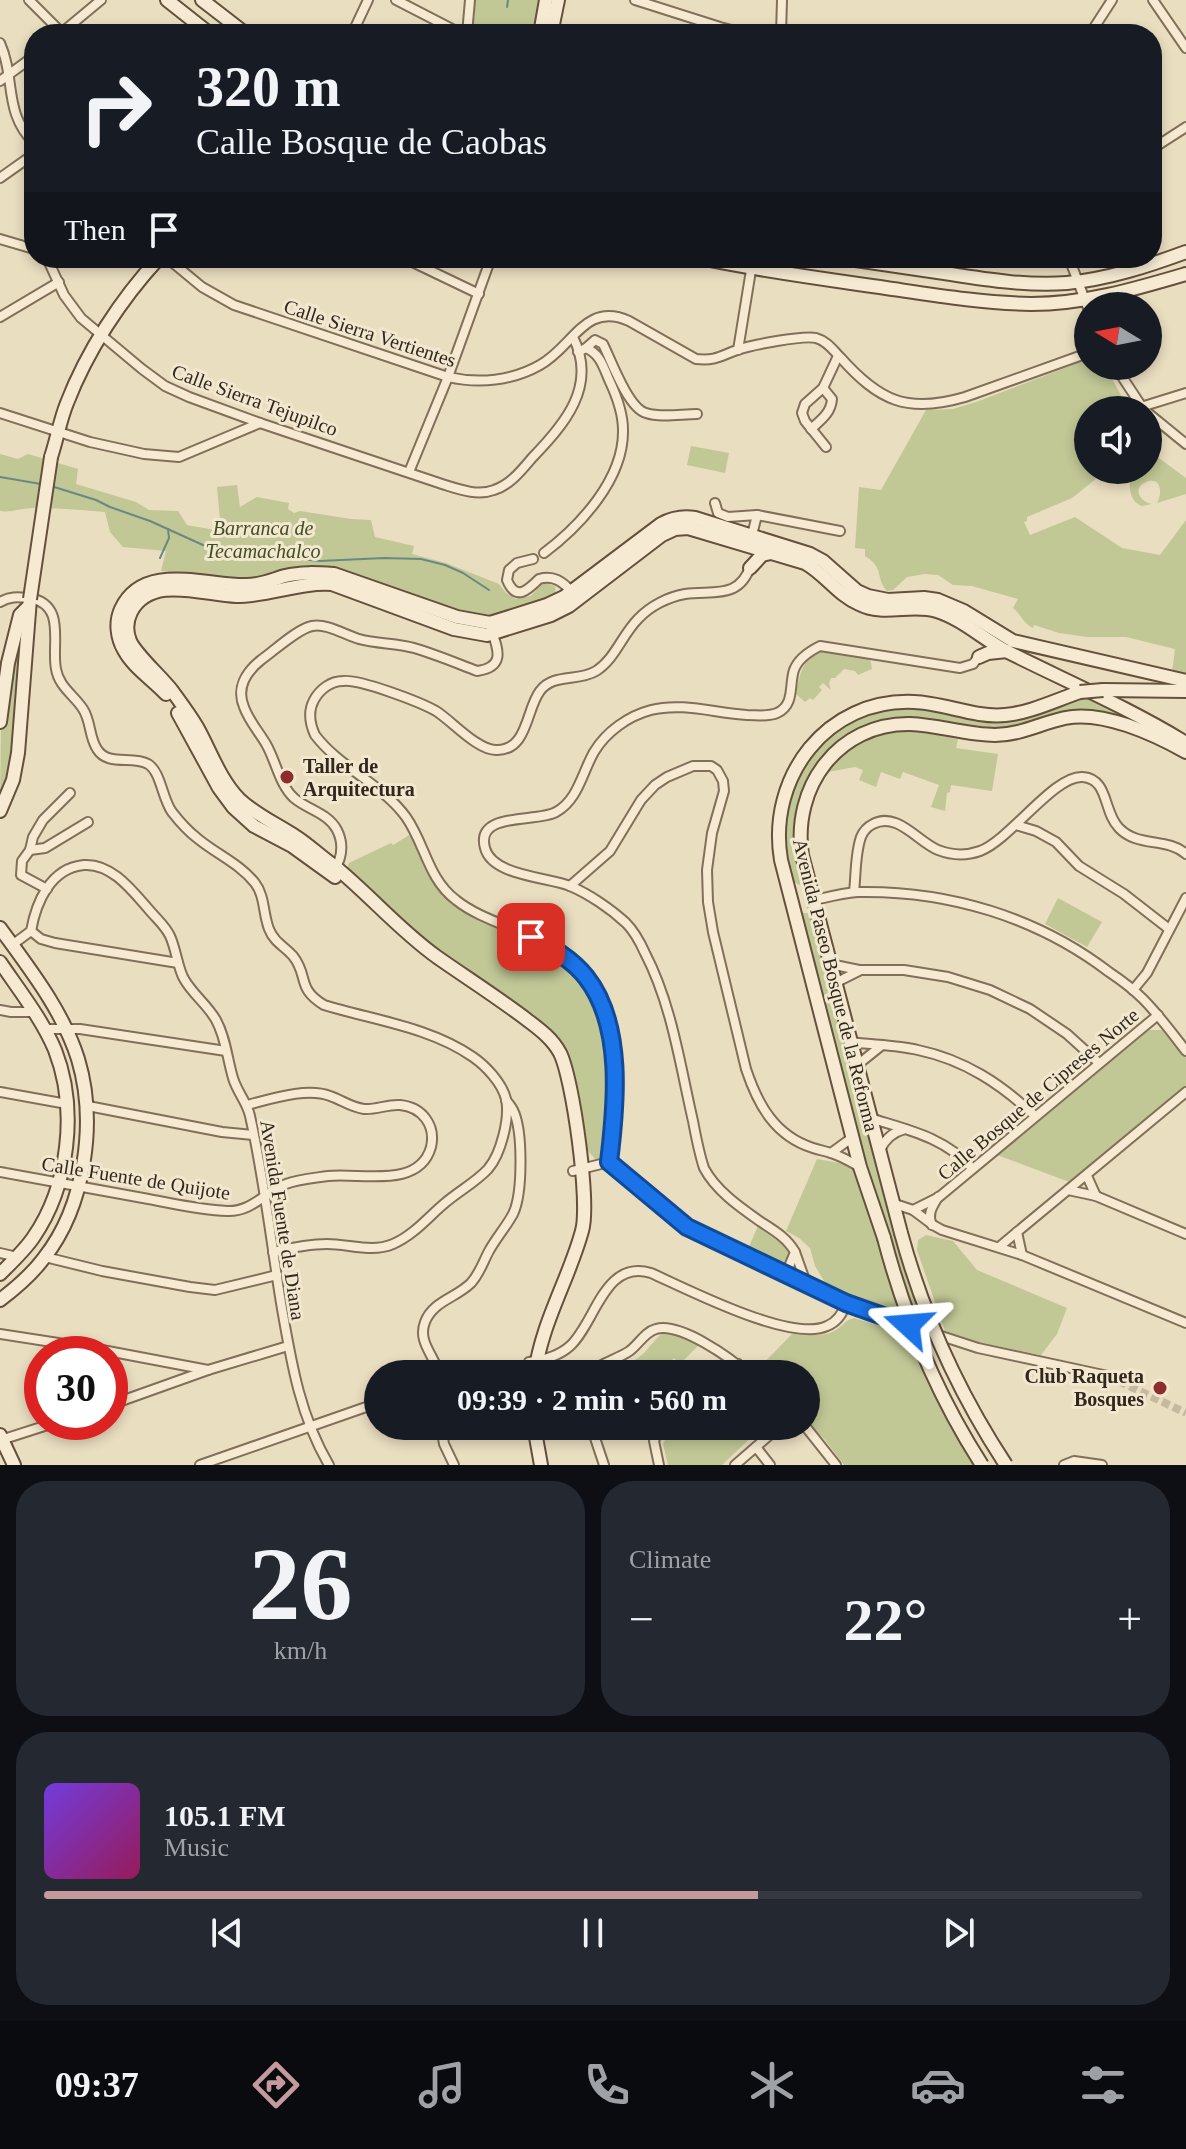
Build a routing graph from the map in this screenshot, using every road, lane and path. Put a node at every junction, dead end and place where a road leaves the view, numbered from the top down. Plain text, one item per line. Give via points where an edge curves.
1 (29, 0) edge
2 (101, 0) edge
3 (167, 0) edge
4 (202, 0) edge
5 (368, 0) edge
6 (396, 0) edge
7 (470, 0) edge
8 (546, 0) edge
9 (558, 0) edge
10 (635, 0) edge
11 (782, 0) edge
12 (1112, 0) edge
13 (1153, 0) edge
14 (52, 24) edge
15 (73, 24) edge
16 (197, 24) edge
17 (233, 24) edge
18 (357, 24) edge
19 (444, 24) edge
20 (466, 24) edge
21 (542, 24) edge
22 (553, 24) edge
23 (711, 24) edge
24 (781, 24) edge
25 (1096, 24) edge
26 (0, 43) edge
27 (1186, 48) edge
28 (24, 63) edge
29 (8, 75) junction
30 (0, 81) edge
31 (1186, 127) edge
32 (24, 132) edge
33 (1162, 143) edge
34 (24, 161) edge
35 (0, 178) edge
36 (0, 239) edge
37 (24, 246) edge
38 (1186, 252) edge
39 (1162, 261) edge
40 (52, 268) edge
41 (151, 268) edge
42 (179, 268) edge
43 (425, 268) edge
44 (488, 268) edge
45 (751, 268) edge
46 (782, 268) edge
47 (910, 268) edge
48 (1072, 268) edge
49 (1139, 268) edge
50 (1186, 274) edge
51 (1077, 281) junction
52 (59, 282) junction
53 (1081, 292) edge
54 (1126, 292) edge
55 (479, 294) junction
56 (1074, 304) edge
57 (0, 317) edge
58 (102, 335) junction
59 (573, 337) junction
60 (582, 350) junction
61 (738, 350) junction
62 (838, 356) junction
63 (1074, 358) edge
64 (448, 377) junction
65 (823, 388) junction
66 (1186, 393) edge
67 (1162, 403) edge
68 (0, 413) edge
69 (697, 414) dead end
70 (260, 423) junction
71 (1162, 425) edge
72 (811, 429) junction
73 (58, 433) junction
74 (1186, 444) edge
75 (826, 447) dead end
76 (409, 472) junction
77 (715, 503) dead end
78 (757, 515) junction
79 (840, 531) dead end
80 (752, 541) junction
81 (544, 553) dead end
82 (771, 553) junction
83 (623, 558) junction
84 (533, 559) dead end
85 (750, 568) junction
86 (571, 591) junction
87 (0, 602) edge
88 (29, 603) junction
89 (491, 629) junction
90 (992, 637) junction
91 (1007, 651) junction
92 (979, 657) junction
93 (1186, 681) edge
94 (1186, 691) edge
95 (0, 722) edge
96 (1186, 743) edge
97 (1186, 752) edge
98 (70, 793) dead end
99 (0, 811) edge
100 (88, 822) dead end
101 (1016, 825) junction
102 (30, 850) junction
103 (1186, 854) edge
104 (334, 871) junction
105 (570, 886) junction
106 (47, 889) junction
107 (854, 892) junction
108 (814, 896) junction
109 (1186, 898) edge
110 (791, 901) junction
111 (0, 928) edge
112 (1169, 929) junction
113 (31, 931) junction
114 (12, 945) junction
115 (0, 962) edge
116 (178, 963) junction
117 (829, 964) junction
118 (859, 970) junction
119 (1147, 973) junction
120 (1122, 981) junction
121 (835, 983) junction
122 (1133, 990) junction
123 (1142, 997) junction
124 (0, 1010) edge
125 (33, 1012) junction
126 (1158, 1015) junction
127 (65, 1027) junction
128 (43, 1029) junction
129 (850, 1042) junction
130 (882, 1046) junction
131 (226, 1051) junction
132 (1186, 1051) edge
133 (1099, 1063) junction
134 (856, 1066) junction
135 (0, 1092) edge
136 (1186, 1092) edge
137 (506, 1100) junction
138 (67, 1104) junction
139 (247, 1105) junction
140 (88, 1106) junction
141 (1035, 1116) junction
142 (870, 1118) junction
143 (906, 1129) junction
144 (253, 1135) junction
145 (853, 1137) junction
146 (879, 1152) junction
147 (831, 1153) junction
148 (609, 1162) junction
149 (860, 1167) junction
150 (972, 1168) junction
151 (577, 1170) junction
152 (0, 1172) edge
153 (1087, 1176) junction
154 (59, 1183) junction
155 (79, 1187) junction
156 (1068, 1190) junction
157 (1096, 1196) junction
158 (939, 1197) junction
159 (264, 1198) junction
160 (892, 1203) junction
161 (913, 1210) junction
162 (933, 1225) junction
163 (1017, 1232) junction
164 (1186, 1234) edge
165 (999, 1247) junction
166 (273, 1252) junction
167 (795, 1252) junction
168 (0, 1253) edge
169 (1022, 1255) junction
170 (17, 1257) junction
171 (45, 1257) junction
172 (0, 1274) edge
173 (786, 1274) junction
174 (277, 1275) junction
175 (806, 1283) junction
176 (0, 1300) edge
177 (846, 1303) junction
178 (1186, 1323) edge
179 (0, 1334) edge
180 (288, 1346) junction
181 (434, 1360) edge
182 (534, 1360) edge
183 (547, 1360) edge
184 (612, 1360) edge
185 (732, 1360) edge
186 (208, 1370) junction
187 (1108, 1376) tunnel mouth
188 (128, 1399) edge
189 (364, 1408) edge
190 (310, 1427) junction
191 (24, 1431) edge
192 (1, 1438) edge
193 (443, 1440) edge
194 (532, 1440) edge
195 (535, 1440) edge
196 (596, 1440) edge
197 (654, 1440) edge
198 (764, 1440) edge
199 (816, 1440) edge
200 (756, 1447) junction
201 (14, 1465) edge
202 (200, 1465) edge
203 (329, 1465) edge
204 (454, 1465) edge
205 (533, 1465) edge
206 (541, 1465) edge
207 (604, 1465) edge
208 (659, 1465) edge
209 (735, 1465) edge
210 (770, 1465) edge
211 (836, 1465) edge
212 (982, 1465) edge
213 (1006, 1465) edge
214 (1064, 1465) edge
215 (1102, 1465) edge

1 - 14 street
2 - 15 street
3 - 16 main road
4 - 17 main road
5 - 18 street
6 - 19 street
7 - 20 street
8 - 21 main road
9 - 22 main road
10 - 23 street
11 - 24 street
12 - 25 street
13 - 27 street
26 - 29 street
28 - 29 street
29 - 30 street
29 - 32 street
31 - 33 street
34 - 35 street
36 - 37 street
38 - 39 main road
40 - 52 street, Calle Sierra Tejupilco
41 - 58 main road
42 - 64 street, Calle Sierra Vertientes via 234,305
43 - 55 street
44 - 55 street
45 - 61 street
46 - 56 main road via 969,299
47 - 51 main road via 998,281
48 - 51 street
49 - 51 main road
50 - 54 main road
51 - 53 street
52 - 57 street
52 - 58 street, Calle Sierra Tejupilco via 72,307
55 - 64 street
58 - 70 street, Calle Sierra Tejupilco via 165,386
58 - 73 main road via 68,400
59 - 60 street
59 - 61 street, Calle Sierra Vertientes via 593,319 607,315 629,321 696,359 721,358
59 - 64 street, Calle Sierra Vertientes via 543,364 512,377
60 - 69 street via 595,340 603,344 641,411
60 - 76 street, Calle Sierra Tejupilco via 571,410 513,479 495,490 474,492
60 - 81 street via 599,358 617,397 622,448 616,468 589,510
61 - 62 street, Calle Sierra Vertientes via 816,338
62 - 63 street, Calle Sierra Vertientes via 876,391 923,405 965,397
62 - 65 street
64 - 76 street
65 - 72 street via 802,413
65 - 72 street via 832,406
66 - 67 street
68 - 73 street
70 - 73 street via 179,457
70 - 76 street, Calle Sierra Tejupilco
71 - 74 street
72 - 75 street
73 - 88 main road, bridge
77 - 78 street via 724,516
78 - 79 street
78 - 80 street
80 - 82 main road
80 - 83 main road via 695,518 677,518 661,524
80 - 85 main road
80 - 90 main road via 817,557 868,596 938,600 964,611
82 - 85 main road
82 - 90 main road via 811,566 864,607 935,611
83 - 86 main road
83 - 89 main road via 569,606
84 - 86 street via 509,570 512,589 525,592 545,577 560,580
85 - 148 street via 745,579 726,592 687,594 660,603 638,619 601,667 545,685 520,740 502,750 491,750 410,699 351,681 324,688 312,706 315,735 404,815 446,892 466,908 544,944 590,983 603,1008 612,1051 615,1097
86 - 89 main road
87 - 137 street via 8,597 35,599 50,610 56,623 56,670 82,707 98,752 149,765 182,823 257,886 270,932 292,955 313,999 455,1046 488,1069
88 - 95 main road via 20,615 8,663
88 - 99 main road via 18,753
89 - 104 street via 498,657 477,671 411,647 313,626 248,673 242,684 243,706 283,783 291,796 328,819 340,837
89 - 104 main road via 334,574 313,572 288,582 249,586 154,581 121,609 120,639 169,698 233,807 254,826
90 - 91 main road
90 - 92 street
90 - 93 main road
91 - 92 main road
91 - 96 main road
92 - 105 street via 960,668 820,646 794,670 789,701 776,713 671,707 631,718 599,745 577,790 556,812 502,822 485,836 488,856 497,864
94 - 110 main road, Avenida Paseo Bosque de la Reforma, bridge via 1080,692 1006,715 927,703 888,703 863,710 829,729 803,756 782,800 779,848
97 - 108 main road, Avenida Paseo Bosque de la Reforma via 1139,729 1084,716 1000,735 912,724 870,731 834,754 807,796 800,835
98 - 102 street via 43,820
100 - 102 street via 45,848
101 - 103 street via 1065,781 1084,777 1101,788 1110,817 1124,833
101 - 107 street via 986,848 960,854 933,848 903,826 875,823 861,838
101 - 112 street via 1050,838 1088,873
102 - 106 street via 21,875
104 - 151 main road via 416,950 473,986 553,1056
105 - 147 street via 610,851 641,800 661,781 693,766 717,770 724,791 711,842 708,902 746,1069 775,1125 811,1148
105 - 167 street via 624,921 651,964 707,1174 733,1201 783,1236
106 - 113 street
106 - 116 street, Avenida Fuente de Diana via 69,869 83,865 107,870 168,932
107 - 108 street
107 - 120 street via 922,895 1013,917 1057,937
108 - 110 main road via 809,889 797,888
108 - 117 main road, Avenida Paseo Bosque de la Reforma
109 - 112 street
110 - 145 main road, Avenida Paseo Bosque de la Reforma
111 - 114 main road
112 - 119 street
113 - 114 street
113 - 116 street via 55,943
114 - 127 main road
115 - 125 main road
116 - 131 street, Avenida Fuente de Diana via 221,1029
117 - 118 street
117 - 121 main road, Avenida Paseo Bosque de la Reforma
118 - 121 street
118 - 133 street via 904,970 990,990 1030,1009
119 - 120 street
119 - 122 street
119 - 123 street
120 - 122 street
121 - 129 main road, Avenida Paseo Bosque de la Reforma
122 - 123 street
123 - 126 street
124 - 125 street
125 - 128 main road
126 - 132 street
126 - 133 street, Calle Bosque de Cipreses Norte
127 - 128 street
127 - 131 street
127 - 140 main road via 78,1057
128 - 138 main road via 54,1050
129 - 130 street
129 - 134 main road, Avenida Paseo Bosque de la Reforma
130 - 134 street
130 - 141 street via 950,1058 1010,1092
131 - 139 street, Avenida Fuente de Diana
133 - 141 street, Calle Bosque de Cipreses Norte
134 - 142 main road, Avenida Paseo Bosque de la Reforma
135 - 138 street
136 - 153 street
137 - 166 street via 504,1132 489,1167 410,1235 379,1248 328,1244
137 - 181 street via 516,1124 518,1199 480,1272 430,1312 422,1336
138 - 154 main road
139 - 144 street, Avenida Fuente de Diana
139 - 159 street, Calle Fuente de Quijote via 306,1092 365,1109 400,1105 423,1114 432,1134 427,1156 407,1172 301,1180
140 - 144 street
140 - 155 main road
141 - 150 street, Calle Bosque de Cipreses Norte
142 - 143 street
142 - 146 main road, Avenida Paseo Bosque de la Reforma
143 - 146 street via 887,1138
143 - 150 street via 942,1143
144 - 159 street, Avenida Fuente de Diana
145 - 147 street
145 - 149 main road, Avenida Paseo Bosque de la Reforma
146 - 160 main road, Avenida Paseo Bosque de la Reforma
147 - 149 street
148 - 151 street
148 - 173 street via 687,1227
149 - 212 main road, Avenida Paseo Bosque de la Reforma, bridge via 918,1342
150 - 158 street, Calle Bosque de Cipreses Norte
151 - 182 main road via 577,1223 546,1307
152 - 154 street, Calle Fuente de Quijote
153 - 156 street
153 - 157 street
154 - 155 street, Calle Fuente de Quijote
154 - 170 main road via 44,1220
155 - 159 street, Calle Fuente de Quijote via 225,1211 240,1211
155 - 171 main road
156 - 157 street
156 - 163 street
157 - 164 street
158 - 161 street, Calle Bosque de Cipreses Norte
158 - 162 street, Calle Bosque de Cipreses Norte via 930,1211
159 - 166 street, Avenida Fuente de Diana
160 - 161 street
160 - 213 main road, Avenida Paseo Bosque de la Reforma, bridge via 936,1332
161 - 162 street
162 - 165 street
163 - 165 street
163 - 169 street
165 - 169 street
166 - 174 street, Avenida Fuente de Diana
167 - 173 street
167 - 175 street
168 - 170 street
169 - 178 street
170 - 172 main road
171 - 174 street via 215,1290
171 - 176 main road
173 - 175 street
174 - 180 street, Avenida Fuente de Diana
175 - 177 street
177 - 183 street via 830,1325 798,1328 764,1322 651,1273 628,1271 610,1284 570,1346
177 - 187 street via 978,1348
179 - 186 street
180 - 186 street
180 - 190 street, Avenida Fuente de Diana
184 - 185 street via 636,1347 647,1333 666,1328 709,1344
186 - 188 street
189 - 190 street
190 - 202 street
190 - 203 street, Avenida Fuente de Diana
191 - 192 street
192 - 201 main road
193 - 204 street
194 - 205 main road
195 - 206 main road
196 - 207 street
197 - 208 street
198 - 200 street
199 - 211 street
200 - 209 street
200 - 210 street
214 - 215 street

